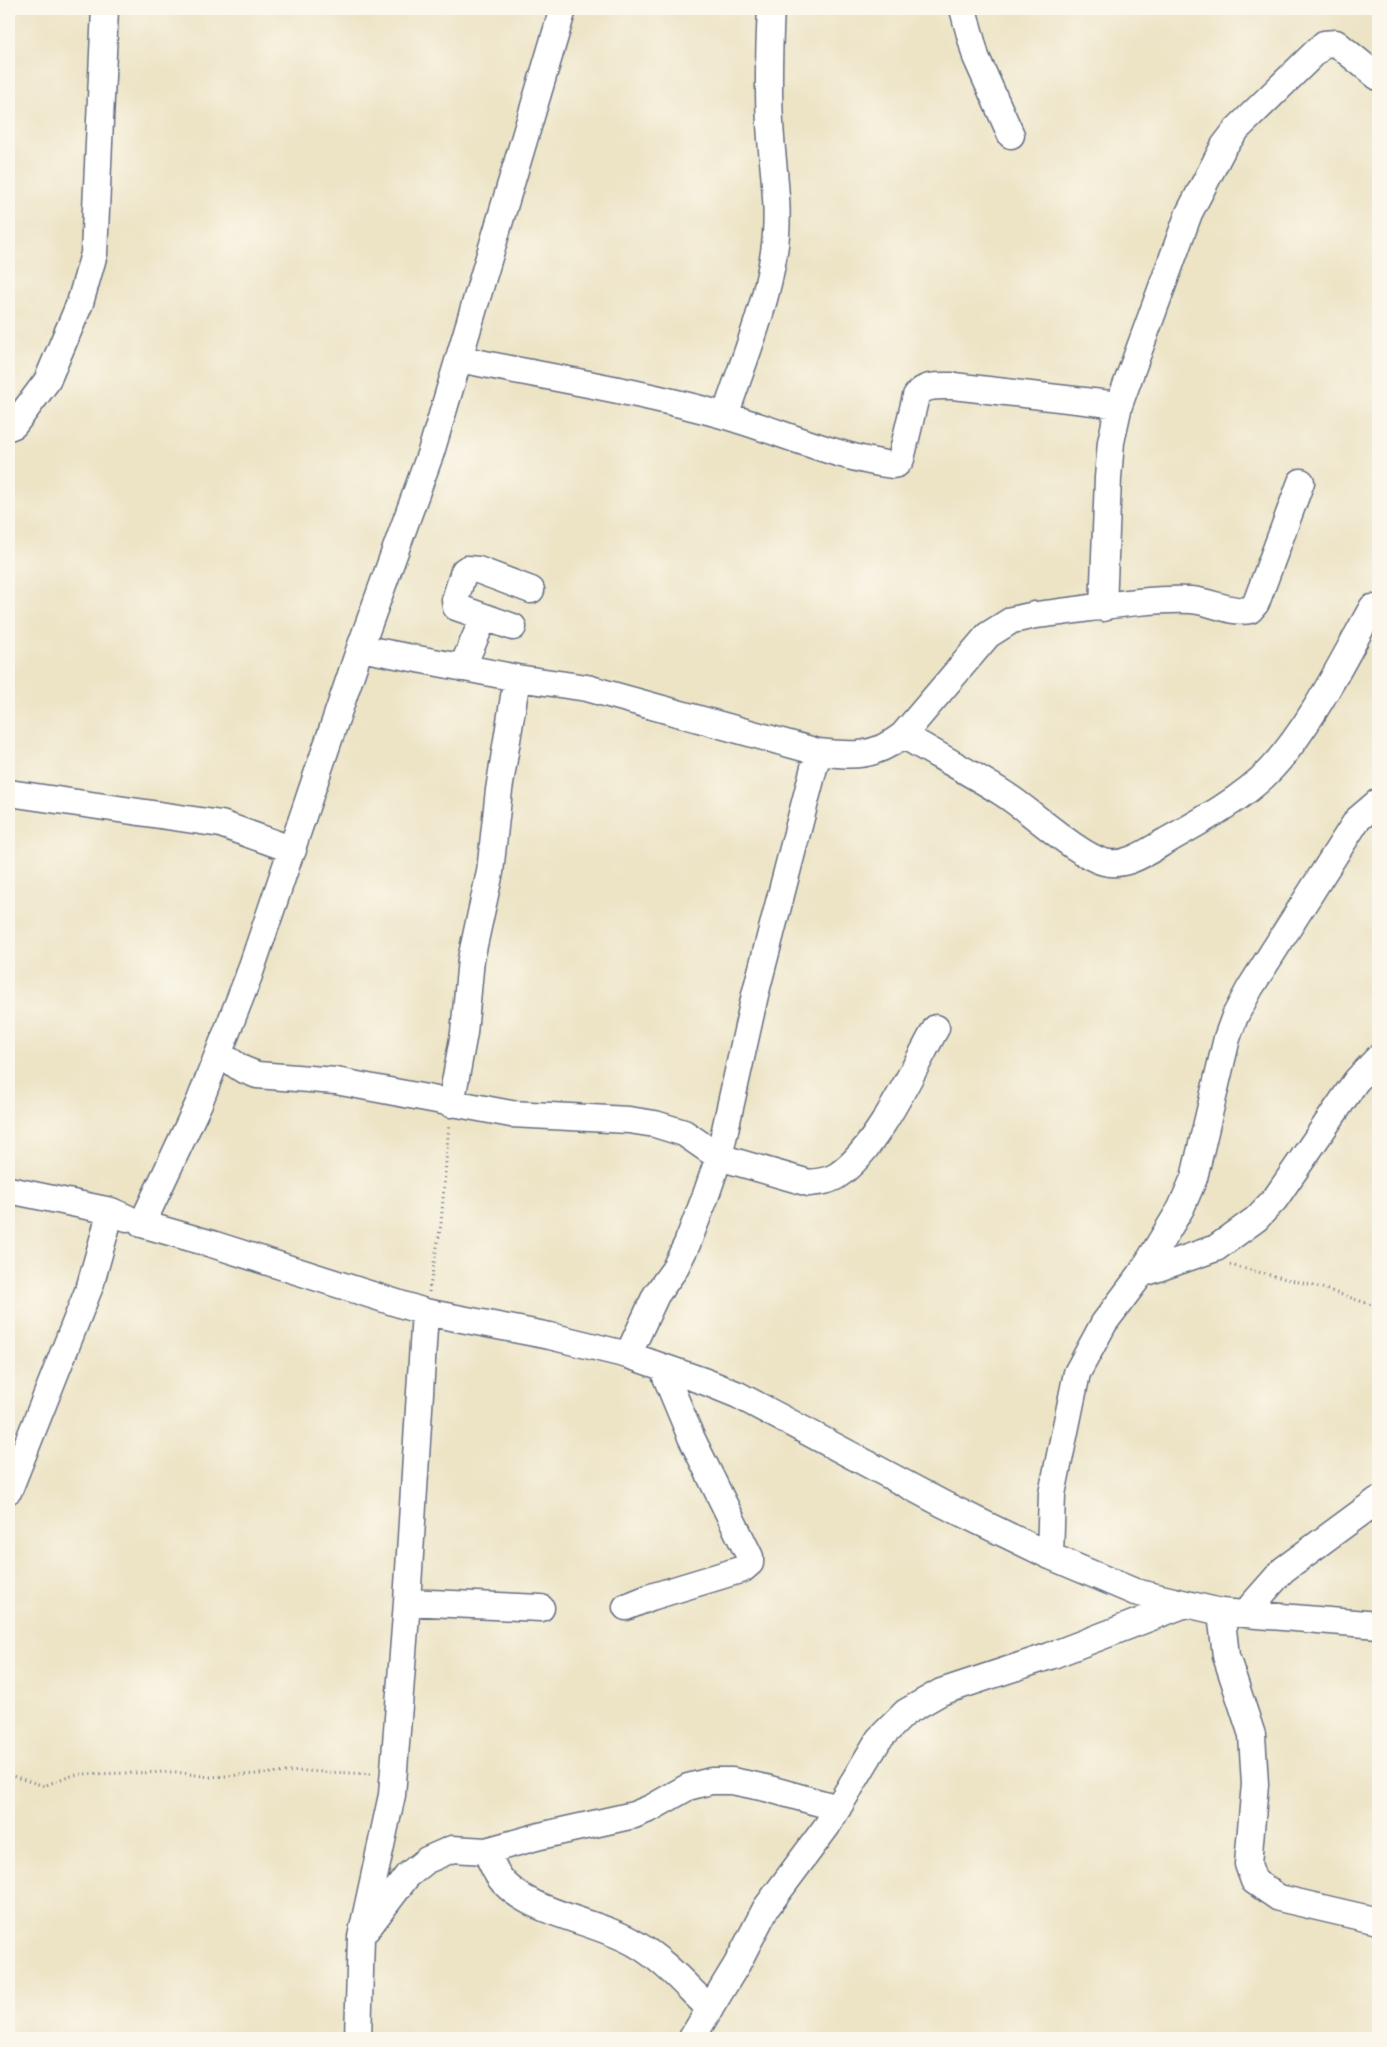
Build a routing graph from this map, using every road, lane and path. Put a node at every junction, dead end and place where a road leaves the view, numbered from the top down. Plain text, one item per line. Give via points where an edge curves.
1 (105, 9) edge
2 (563, 9) edge
3 (771, 9) edge
4 (963, 9) edge
5 (1378, 77) edge
6 (1011, 135) dead end
7 (459, 359) junction
8 (1119, 405) junction
9 (725, 416) junction
10 (9, 427) edge
11 (1301, 482) dead end
12 (530, 590) dead end
13 (1103, 608) junction
14 (1372, 608) dead end
15 (484, 617) junction
16 (513, 627) dead end
17 (360, 648) junction
18 (462, 668) junction
19 (516, 678) junction
20 (903, 735) junction
21 (818, 752) junction
22 (9, 793) edge
23 (1378, 802) edge
24 (293, 850) junction
25 (936, 1028) dead end
26 (220, 1054) junction
27 (1378, 1058) edge
28 (451, 1104) junction
29 (719, 1157) junction
30 (9, 1190) edge
31 (112, 1211) junction
32 (142, 1224) junction
33 (1193, 1256) junction
34 (1141, 1274) junction
35 (1378, 1307) edge
36 (425, 1312) junction
37 (628, 1355) junction
38 (662, 1367) junction
39 (9, 1490) edge
40 (1378, 1500) edge
41 (1050, 1556) junction
42 (407, 1602) junction
43 (1183, 1605) junction
44 (626, 1607) dead end
45 (541, 1608) dead end
46 (1233, 1612) junction
47 (1378, 1626) edge
48 (9, 1775) edge
49 (393, 1775) junction
50 (838, 1808) junction
51 (486, 1851) junction
52 (1378, 1921) edge
53 (361, 1937) junction
54 (710, 2010) junction
55 (358, 2038) edge
56 (692, 2038) edge

1 - 10 street via 94,254 80,303 47,381 14,425
2 - 7 street
3 - 9 street via 768,50 776,191 774,250 752,338
4 - 6 street via 976,57
5 - 8 street via 1336,44 1324,44 1237,129 1224,146 1189,213
7 - 9 street via 604,386
7 - 17 street via 431,452
8 - 9 street via 953,386 927,387 916,396 901,458 892,465 856,458
8 - 13 street via 1108,478
11 - 13 street via 1278,547 1250,610 1240,611 1190,600
12 - 15 street via 478,570 467,569 454,604 459,609
13 - 20 street via 1035,615 1002,625 974,650
14 - 20 street via 1308,718 1269,771 1254,785 1186,830 1131,860 1116,864 1094,859 1001,792
15 - 16 street
15 - 18 street
17 - 18 street
17 - 24 street
18 - 19 street
19 - 21 street via 587,688
19 - 28 street via 490,872 471,960 464,1032
20 - 21 street via 887,747 869,754 851,756
21 - 29 street via 755,995
22 - 24 street via 221,824
23 - 34 street via 1357,820 1334,853 1235,1016 1194,1178 1181,1208
24 - 26 street
25 - 29 street via 871,1143 839,1175 809,1184
26 - 28 street via 257,1075 336,1081
26 - 32 street
27 - 33 street via 1346,1095 1275,1199 1237,1235 1216,1248
28 - 29 street via 510,1114 655,1124 684,1133
28 - 36 path via 441,1224
29 - 37 street via 687,1244 656,1295
30 - 31 street
31 - 32 street
31 - 39 street via 90,1286
32 - 36 street
33 - 34 street
33 - 35 path via 1318,1287
34 - 41 street via 1104,1323 1078,1373 1052,1494
36 - 37 street
36 - 42 street
37 - 38 street
38 - 41 street via 738,1395 943,1504
38 - 44 street via 750,1563 743,1569
40 - 46 street via 1283,1570
41 - 43 street via 1135,1592
42 - 45 street
42 - 49 street
43 - 46 street
43 - 50 street via 1050,1656 941,1692 906,1712 879,1739
46 - 47 street
46 - 52 street via 1226,1656 1252,1735 1255,1784 1248,1864 1254,1881 1278,1898
48 - 49 path via 44,1786 66,1776 83,1774 176,1772 209,1777 303,1772
49 - 53 street via 387,1825
50 - 51 street via 766,1788 732,1781 711,1781 688,1787 634,1815
50 - 54 street via 766,1908
51 - 53 street via 452,1849 427,1860 407,1876
51 - 54 street via 500,1879 520,1894 544,1910 619,1934 638,1945
53 - 55 street
54 - 56 street

